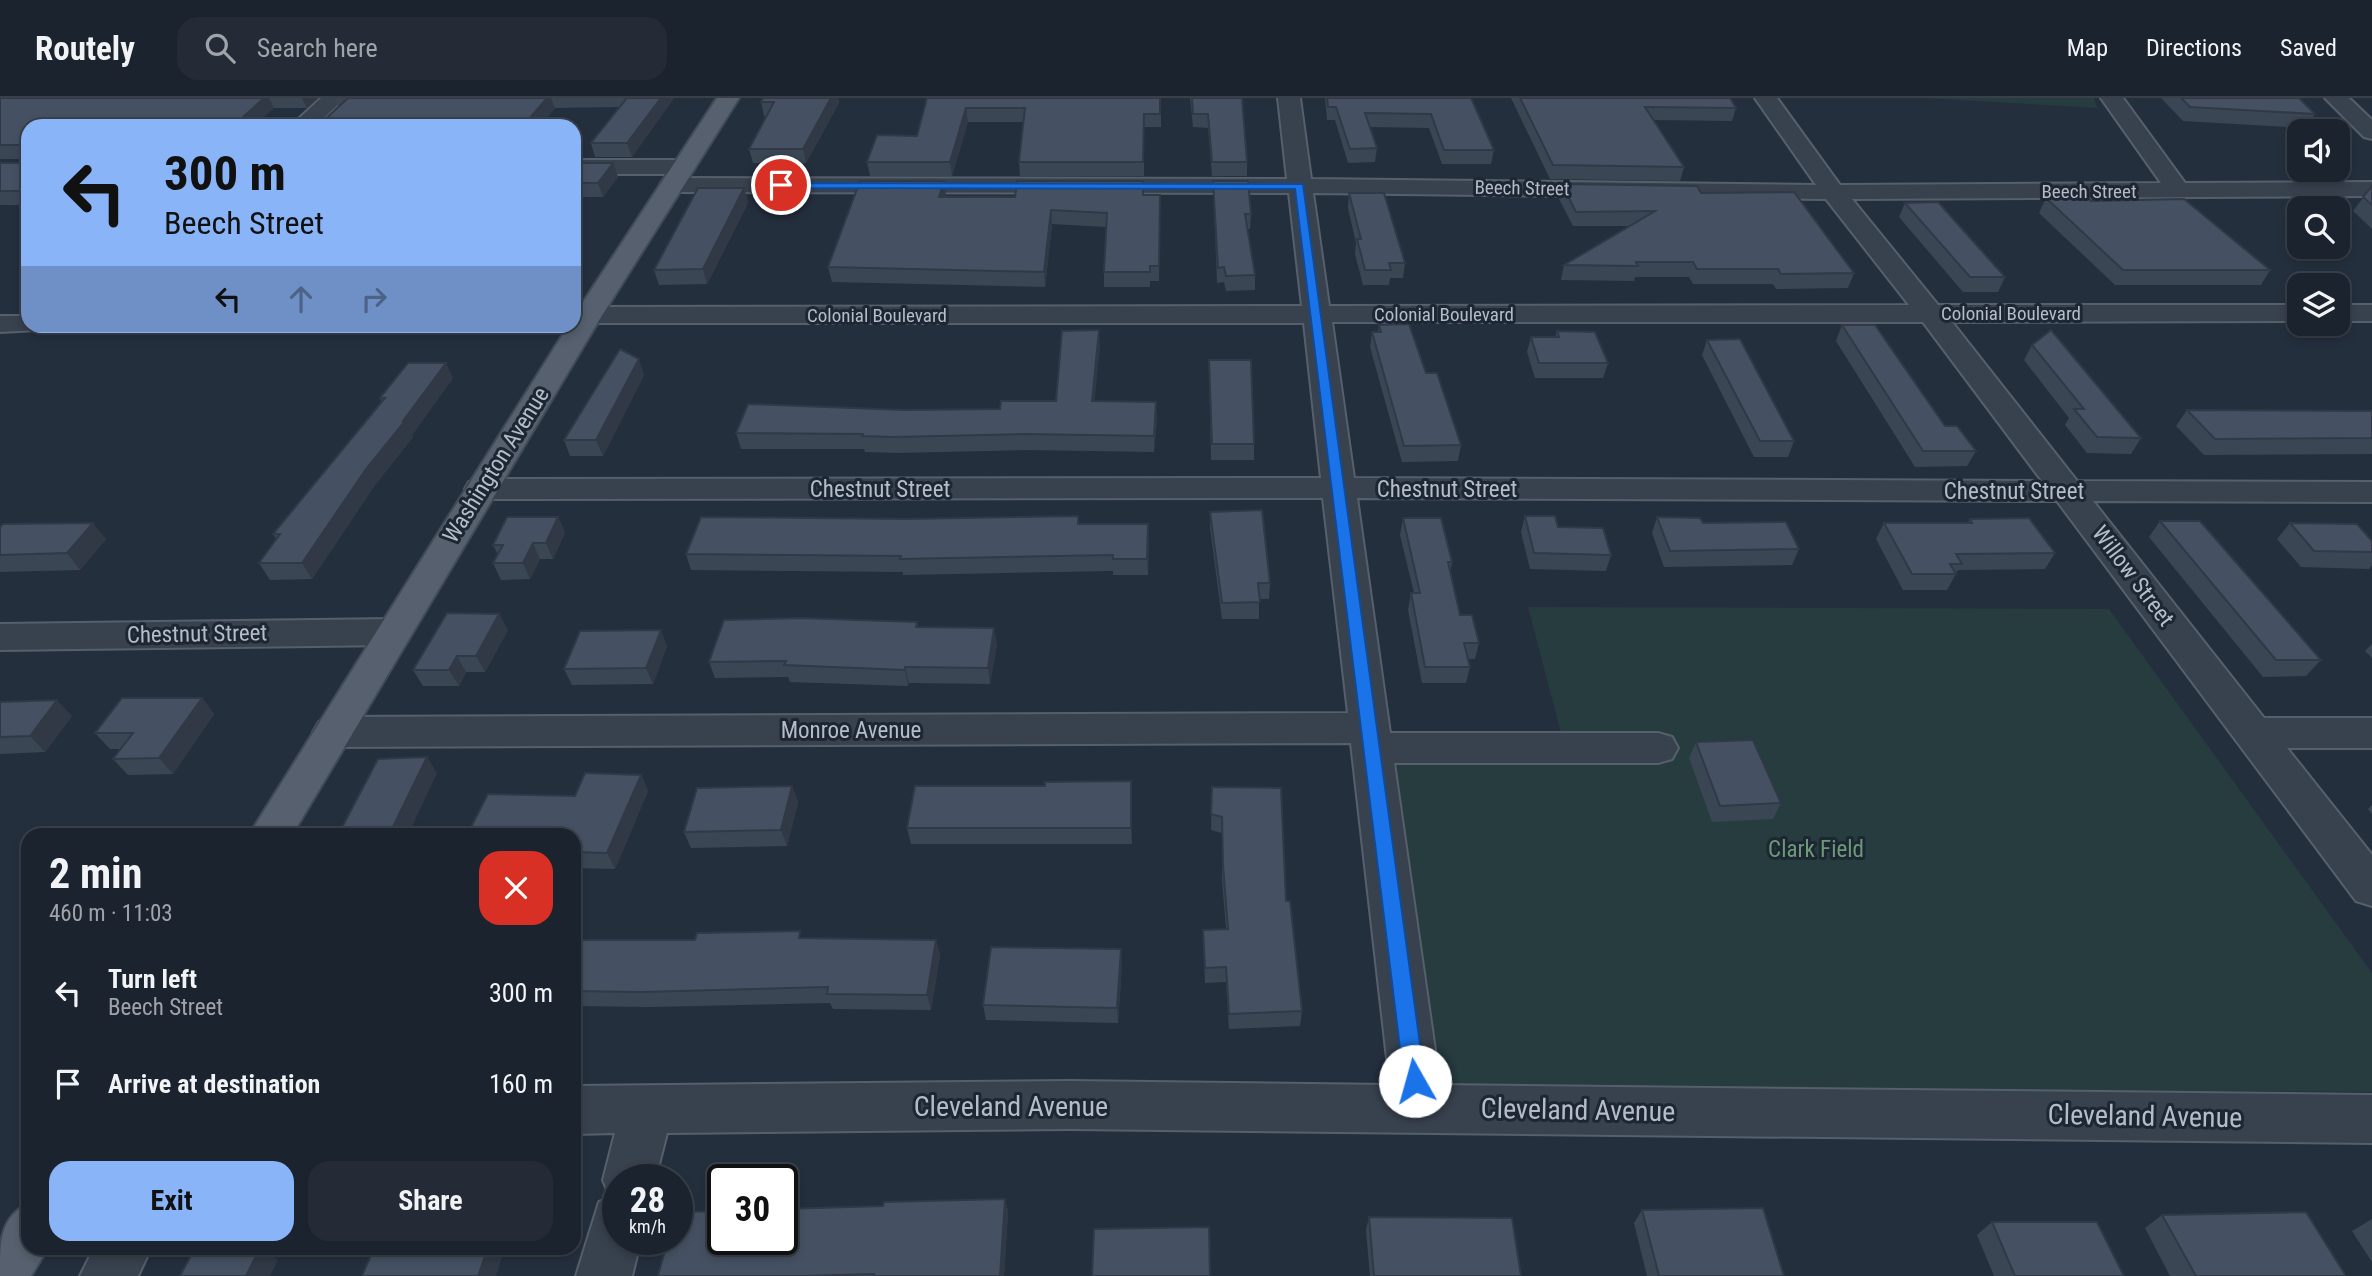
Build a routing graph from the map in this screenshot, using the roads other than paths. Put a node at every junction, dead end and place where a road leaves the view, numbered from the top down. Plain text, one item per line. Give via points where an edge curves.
1 (334, 98) edge
2 (728, 98) edge
3 (1289, 98) edge
4 (1766, 98) edge
5 (2112, 98) edge
6 (2336, 98) edge
7 (310, 119) edge
8 (2372, 132) edge
9 (581, 168) edge
10 (678, 176) junction
11 (1300, 186) junction
12 (2372, 189) edge
13 (2179, 191) junction
14 (1833, 192) junction
15 (2287, 313) edge
16 (2350, 313) edge
17 (2372, 313) edge
18 (1316, 314) junction
19 (1931, 314) junction
20 (582, 320) edge
21 (0, 324) edge
22 (21, 324) edge
23 (574, 333) edge
24 (1339, 488) junction
25 (481, 489) junction
26 (2068, 491) junction
27 (2372, 492) edge
28 (394, 632) junction
29 (0, 637) edge
30 (332, 732) junction
31 (2253, 733) junction
32 (2372, 733) edge
33 (1370, 738) junction
34 (1658, 748) dead end
35 (274, 828) edge
36 (2372, 888) edge
37 (1418, 1108) junction
38 (581, 1110) edge
39 (647, 1110) junction
40 (2372, 1119) edge
41 (633, 1164) edge
42 (21, 1242) edge
43 (120, 1255) edge
44 (609, 1255) edge
45 (0, 1276) edge
46 (108, 1276) edge
47 (604, 1276) edge

1 - 7 street
2 - 10 main road, Washington Avenue
3 - 11 street
4 - 14 street, Willow Street
5 - 13 street
6 - 8 street
9 - 10 street, Beech Street
10 - 11 street, Beech Street
10 - 20 main road, Washington Avenue
11 - 14 street, Beech Street
11 - 18 street
12 - 13 street, Beech Street
13 - 14 street, Beech Street
14 - 19 street, Willow Street
15 - 19 street, Colonial Boulevard
16 - 17 street
18 - 19 street, Colonial Boulevard
18 - 20 street, Colonial Boulevard
18 - 24 street
19 - 26 street, Willow Street
21 - 22 street
23 - 25 main road, Washington Avenue
24 - 25 street, Chestnut Street
24 - 26 street, Chestnut Street
24 - 33 street
25 - 28 main road, Washington Avenue
26 - 27 street, Chestnut Street
26 - 31 street, Willow Street
28 - 29 street, Chestnut Street
28 - 30 main road, Washington Avenue
30 - 33 street, Monroe Avenue
30 - 35 main road, Washington Avenue
31 - 32 street
31 - 36 street, Willow Street
33 - 34 street, Monroe Avenue
33 - 37 street
37 - 39 street, Cleveland Avenue via 1070,1105
37 - 40 street, Cleveland Avenue
38 - 39 street, Cleveland Avenue
39 - 41 street
42 - 45 main road
43 - 46 street
44 - 47 street

